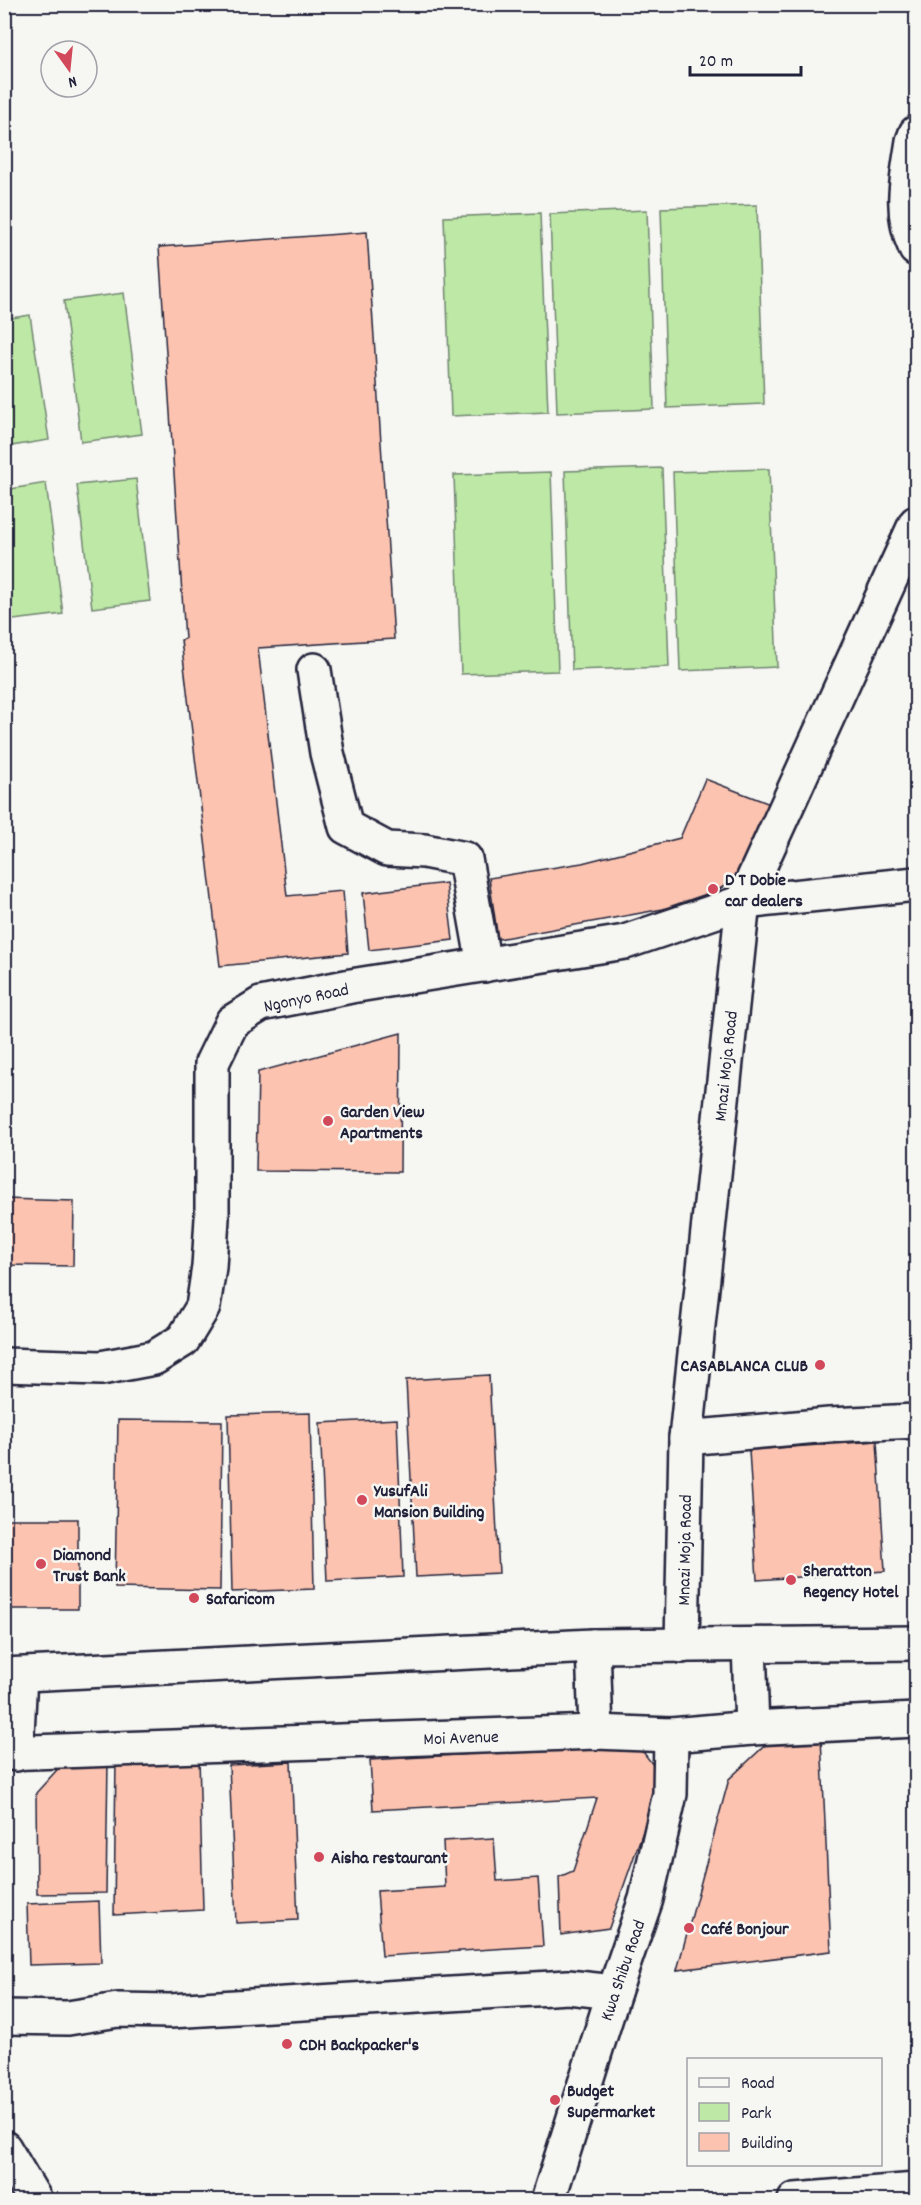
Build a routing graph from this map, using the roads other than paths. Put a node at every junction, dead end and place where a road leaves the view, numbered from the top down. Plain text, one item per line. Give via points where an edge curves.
1 (916, 133) edge
2 (916, 249) edge
3 (916, 523) edge
4 (315, 670) dead end
5 (916, 884) edge
6 (743, 902) junction
7 (484, 965) junction
8 (4, 1365) edge
9 (916, 1421) edge
10 (686, 1438) junction
11 (916, 1643) edge
12 (749, 1645) junction
13 (593, 1646) junction
14 (682, 1646) junction
15 (12, 1675) edge
16 (916, 1720) edge
17 (752, 1728) junction
18 (596, 1732) junction
19 (672, 1735) junction
20 (10, 1754) edge
21 (614, 1992) junction
22 (4, 2017) edge
23 (4, 2148) edge
24 (916, 2190) edge
25 (35, 2200) edge
26 (548, 2200) edge
27 (795, 2200) edge

1 - 2 main road via 905,189 908,231
3 - 6 main road, Mnazi Moja Road
4 - 7 main road via 327,753 346,827 387,849 465,859
5 - 6 main road, Ngonyo Road
6 - 7 main road, Ngonyo Road via 625,942
6 - 10 main road, Mnazi Moja Road
7 - 8 main road, Ngonyo Road via 261,1004 232,1022 212,1063 209,1267 203,1307 183,1340 154,1358 101,1368
9 - 10 main road
10 - 14 main road, Mnazi Moja Road
11 - 12 main road
12 - 14 main road
12 - 17 main road
13 - 14 main road
13 - 15 main road
13 - 18 main road
15 - 20 main road
16 - 17 main road, Moi Avenue
17 - 19 main road, Moi Avenue
18 - 19 main road, Moi Avenue
18 - 20 main road, Moi Avenue
19 - 21 main road, Kwa Shibu Road via 670,1794 646,1899
21 - 22 main road via 568,1987 194,2010 118,2010 68,2018
21 - 26 main road, Kwa Shibu Road
23 - 25 main road
24 - 27 main road

